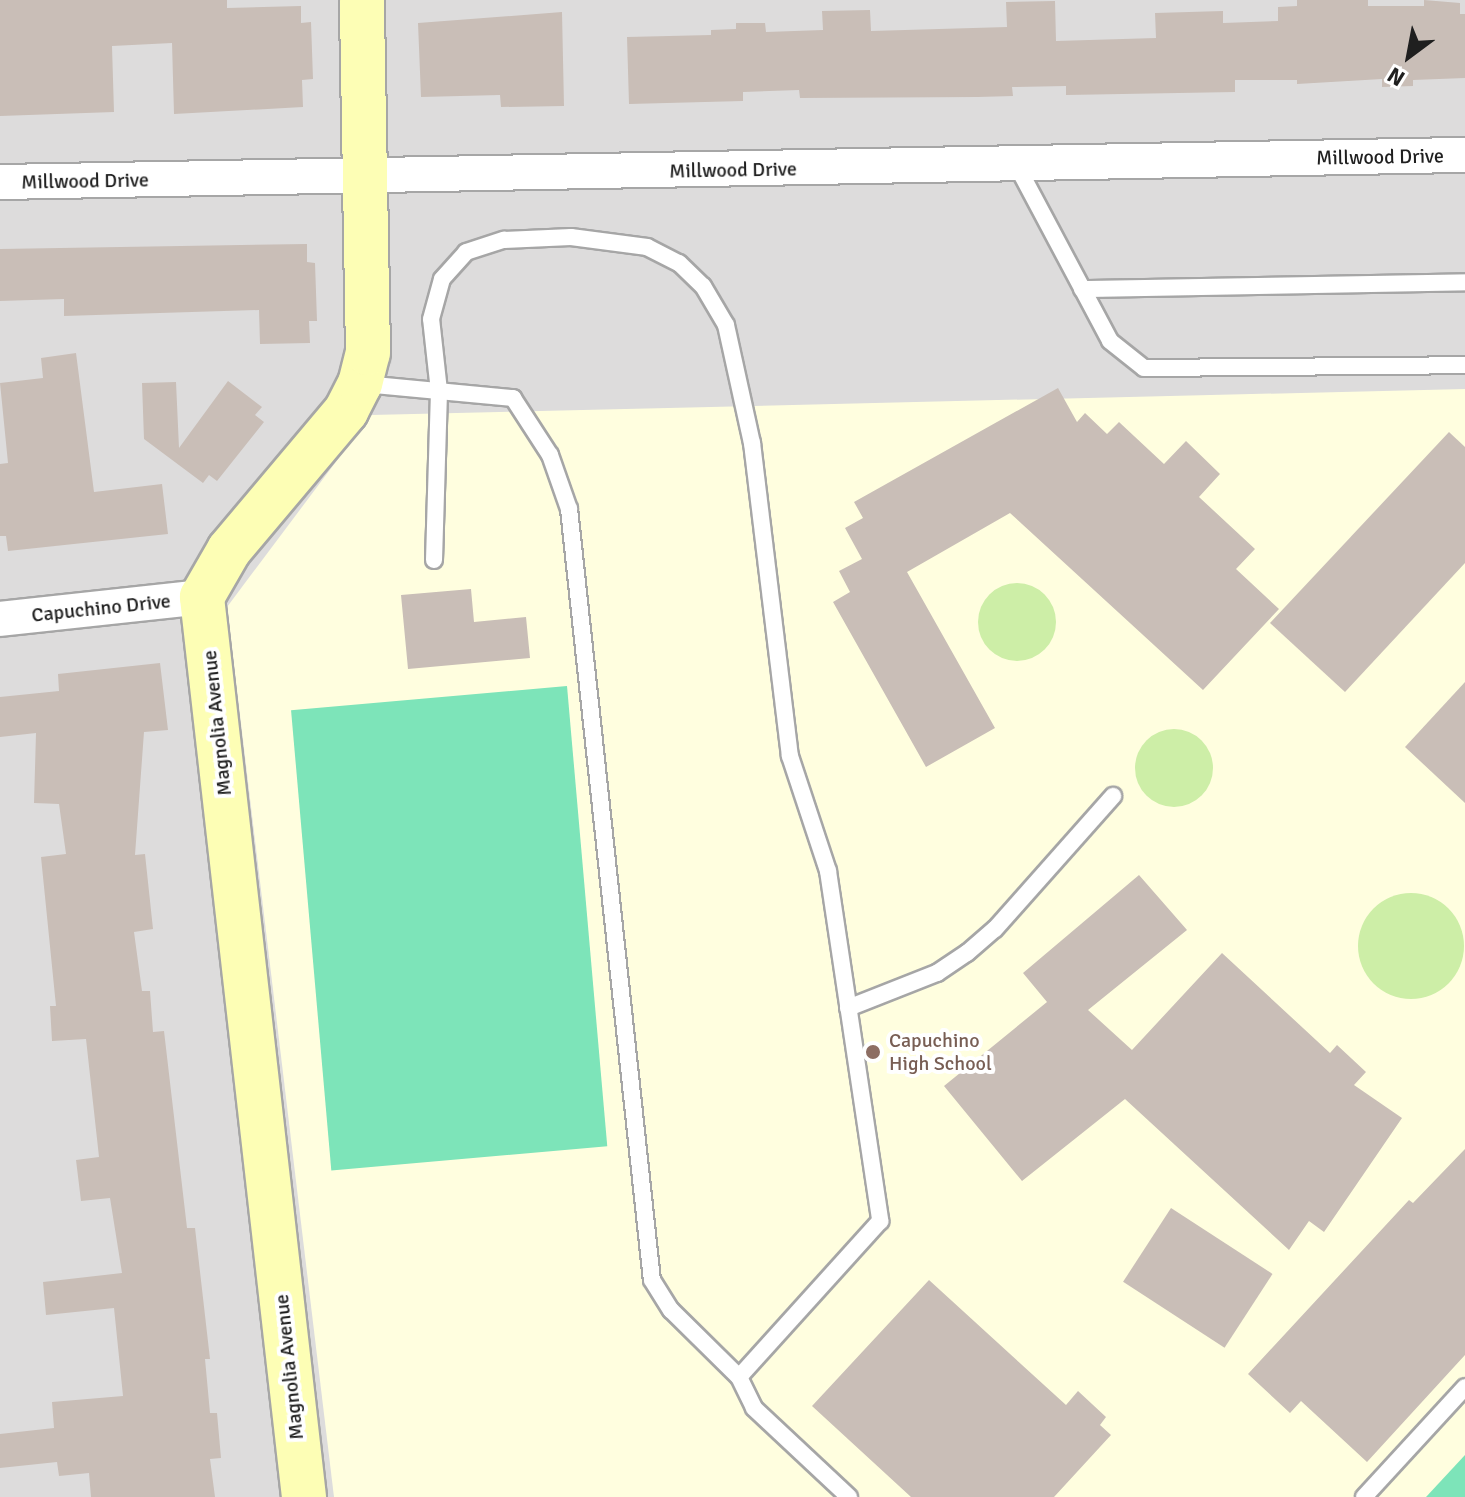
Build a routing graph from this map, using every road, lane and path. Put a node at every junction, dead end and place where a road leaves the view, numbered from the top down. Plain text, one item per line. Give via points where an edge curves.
1 (362, 0) edge
2 (1465, 155) edge
3 (1016, 164) junction
4 (365, 178) junction
5 (0, 182) edge
6 (1465, 282) edge
7 (1082, 289) junction
8 (1465, 365) edge
9 (360, 384) junction
10 (439, 391) junction
11 (434, 560) dead end
12 (202, 597) junction
13 (0, 619) edge
14 (1113, 796) dead end
15 (848, 1008) junction
16 (739, 1377) junction
17 (1465, 1387) edge
18 (304, 1497) edge
19 (849, 1497) edge
20 (1364, 1497) edge

1 - 4 main road
2 - 3 street, Millwood Drive
3 - 4 street, Millwood Drive
3 - 7 lane
4 - 5 street, Millwood Drive
4 - 9 main road via 368,353
6 - 7 lane
7 - 8 lane via 1110,341 1144,368
9 - 10 lane
9 - 12 main road via 346,411 229,550
10 - 11 lane
10 - 15 lane via 431,319 442,279 466,252 504,240 571,237 647,247 679,263 703,286 726,325 752,443 790,756 828,871
10 - 16 lane via 513,398 550,455 569,509 652,1280 671,1310
12 - 13 street, Capuchino Drive
12 - 18 main road, Magnolia Avenue
14 - 15 lane via 995,929 967,953 937,973
15 - 16 lane via 880,1221
16 - 19 lane via 754,1408
17 - 20 lane

